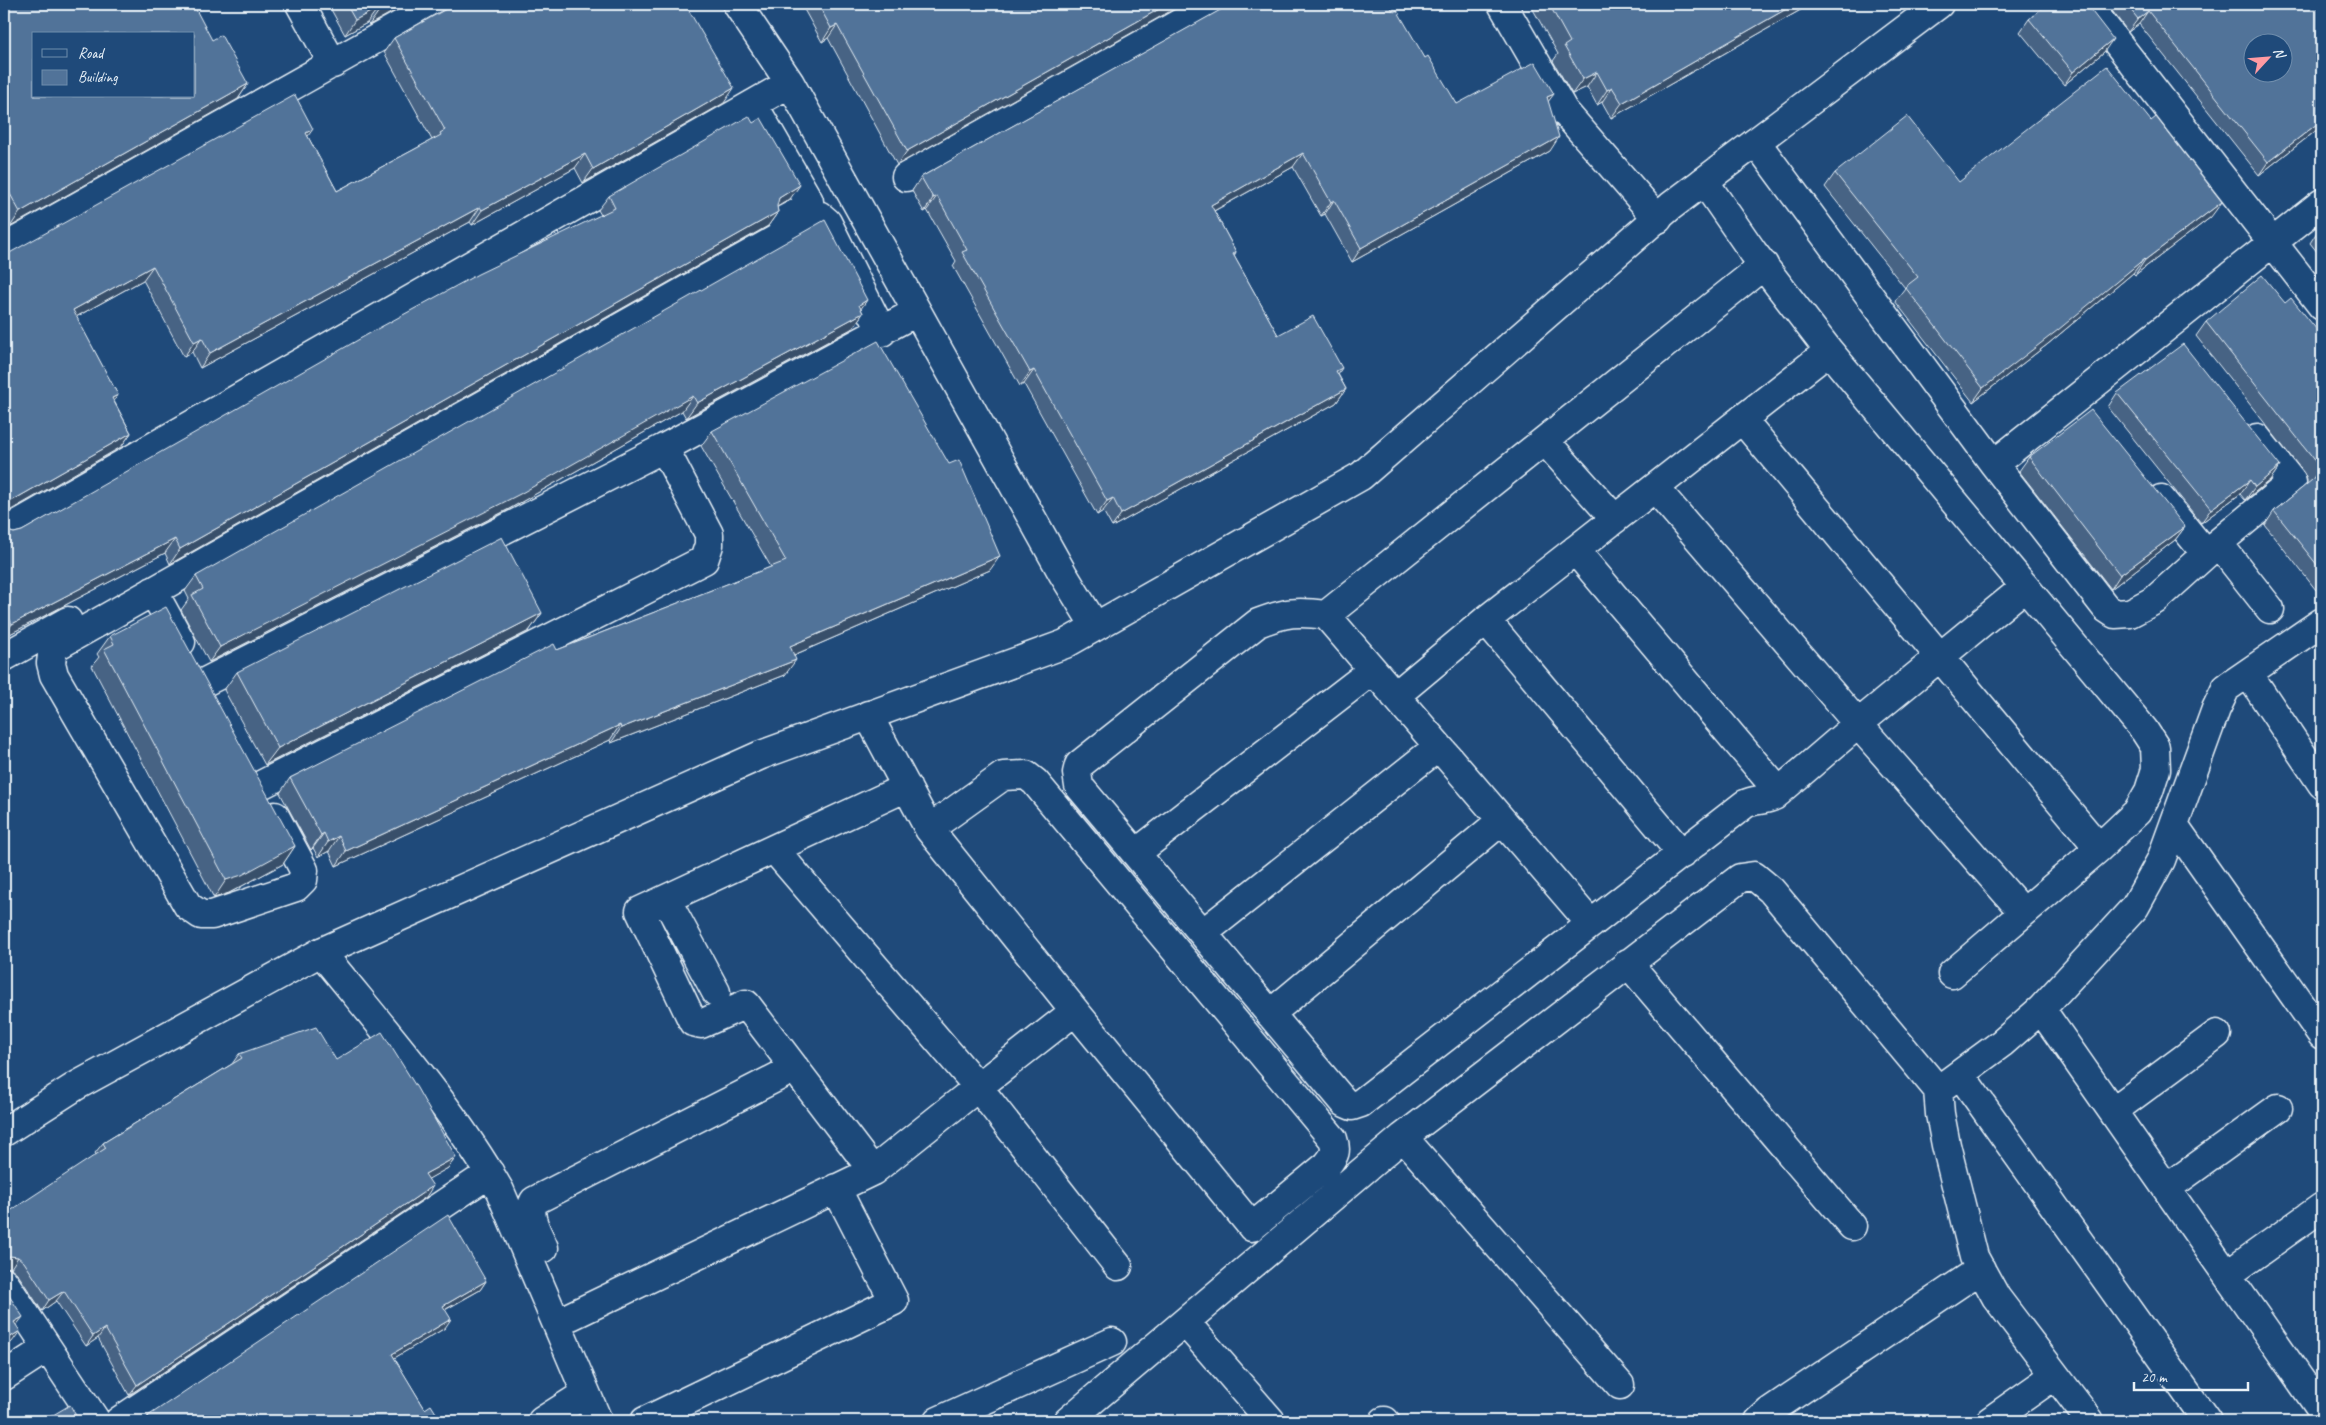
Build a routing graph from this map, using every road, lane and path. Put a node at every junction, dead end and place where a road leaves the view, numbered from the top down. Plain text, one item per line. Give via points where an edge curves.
1 (300, 4) edge
2 (438, 4) edge
3 (737, 4) edge
4 (1214, 4) edge
5 (1502, 4) edge
6 (1939, 4) edge
7 (2087, 4) edge
8 (333, 64) junction
9 (790, 83) junction
10 (753, 104) junction
11 (1756, 142) junction
12 (906, 177) edge
13 (1704, 181) junction
14 (2322, 204) edge
15 (1658, 219) junction
16 (2272, 242) junction
17 (4, 248) edge
18 (1764, 265) junction
19 (2322, 306) edge
20 (916, 312) junction
21 (882, 332) junction
22 (1829, 351) junction
23 (2080, 396) junction
24 (1742, 419) junction
25 (2098, 419) edge
26 (2243, 420) edge
27 (1545, 441) junction
28 (664, 448) junction
29 (1994, 464) junction
30 (2146, 479) edge
31 (1654, 488) junction
32 (1615, 519) junction
33 (4, 532) edge
34 (2212, 549) junction
35 (1575, 550) junction
36 (2025, 587) junction
37 (154, 591) junction
38 (2270, 609) dead end
39 (1326, 615) junction
40 (1486, 620) junction
41 (2322, 622) edge
42 (1095, 626) junction
43 (4, 656) edge
44 (1940, 657) junction
45 (1373, 670) junction
46 (2248, 673) junction
47 (204, 683) junction
48 (1395, 696) junction
49 (217, 709) edge
50 (868, 715) junction
51 (1858, 724) junction
52 (1438, 746) junction
53 (245, 760) edge
54 (2322, 784) edge
55 (259, 786) junction
56 (907, 788) junction
57 (1779, 792) junction
58 (1502, 821) junction
59 (2174, 824) junction
60 (929, 829) junction
61 (2099, 848) junction
62 (774, 849) junction
63 (1136, 854) junction
64 (1682, 854) junction
65 (666, 899) junction
66 (2023, 912) junction
67 (1591, 924) junction
68 (1203, 933) junction
69 (321, 952) junction
70 (1628, 964) junction
71 (1952, 974) dead end
72 (716, 992) dead end
73 (2041, 1009) junction
74 (1076, 1011) junction
75 (1270, 1014) junction
76 (2217, 1034) dead end
77 (2322, 1035) edge
78 (795, 1068) junction
79 (1949, 1082) junction
80 (978, 1087) junction
81 (2278, 1108) dead end
82 (2113, 1111) junction
83 (4, 1132) edge
84 (1404, 1137) junction
85 (873, 1171) junction
86 (490, 1173) junction
87 (836, 1188) junction
88 (2166, 1188) junction
89 (2322, 1207) edge
90 (1852, 1226) dead end
91 (1118, 1266) dead end
92 (1981, 1270) junction
93 (2227, 1275) junction
94 (4, 1282) edge
95 (571, 1316) junction
96 (1186, 1323) junction
97 (1112, 1342) dead end
98 (48, 1348) junction
99 (2055, 1375) junction
100 (4, 1376) edge
101 (1620, 1384) dead end
102 (586, 1392) junction
103 (2322, 1411) edge
104 (96, 1421) edge
105 (119, 1421) edge
106 (542, 1421) edge
107 (598, 1421) edge
108 (613, 1421) edge
109 (646, 1421) edge
110 (938, 1421) edge
111 (1068, 1421) edge
112 (1271, 1421) edge
113 (1759, 1421) edge
114 (1990, 1421) edge
115 (2090, 1421) edge
116 (2207, 1421) edge

1 - 8 street
2 - 8 street
3 - 9 street
4 - 12 street
5 - 15 street via 1564,111
6 - 11 street
7 - 16 street
8 - 17 street
9 - 10 street
9 - 20 street
10 - 33 street
10 - 43 street via 806,196 808,207
11 - 13 street
11 - 29 street
13 - 15 street
13 - 18 street
14 - 16 street
15 - 42 street via 1361,476
16 - 19 street
16 - 23 street via 2174,334
18 - 22 street
18 - 27 street
20 - 21 street
20 - 42 street
21 - 28 street
21 - 37 street via 827,222 820,216
22 - 24 street
22 - 36 street
23 - 25 street
23 - 29 street
24 - 31 street
24 - 44 street
26 - 34 street via 2292,482
27 - 32 street
27 - 39 street
28 - 47 street
28 - 55 street via 709,534 704,560
29 - 34 street via 2106,608 2115,614 2130,613 2155,600
30 - 34 street
31 - 32 street
31 - 51 street
32 - 35 street
34 - 38 street
35 - 40 street
35 - 57 street
36 - 44 street
36 - 61 street via 2155,746 2156,769 2149,791 2137,812
37 - 47 street
37 - 55 street via 53,648 51,663 54,675 188,906 201,915 212,915 259,901 296,887 303,880 304,870
39 - 45 street
39 - 63 street via 1301,611 1258,622 1079,765 1079,786
40 - 48 street
40 - 64 street
41 - 46 street
42 - 50 street via 1065,644
44 - 51 street
44 - 61 street
45 - 48 street
45 - 63 street
46 - 54 street
46 - 59 street via 2226,688
47 - 49 street
48 - 52 street
50 - 56 street
50 - 69 street via 761,755
51 - 57 street
51 - 66 street
52 - 58 street
52 - 68 street
53 - 55 street
56 - 60 street
56 - 62 street
57 - 64 street via 1766,800 1752,800
58 - 67 street
58 - 75 street
59 - 73 street via 2161,860 2135,907
59 - 77 street
60 - 74 street
60 - 74 street via 1003,776 1026,775 1334,1139 1334,1155 1327,1165 1252,1227
61 - 66 street
62 - 65 street
62 - 80 street
63 - 68 street
64 - 67 street
65 - 72 street
65 - 78 street via 640,911 693,1022 701,1024 746,1004
66 - 71 street
67 - 75 street via 1361,1103 1352,1106 1345,1103
68 - 75 street
69 - 83 street via 76,1086
69 - 86 street via 444,1106
70 - 79 street via 1740,878 1754,876 1771,890
70 - 84 street
70 - 90 street
73 - 79 street
73 - 82 street
74 - 80 street
76 - 82 street
78 - 85 street
78 - 95 street via 534,1201 531,1217
79 - 92 street via 1940,1114 1974,1257
79 - 116 street
80 - 85 street
80 - 91 street
81 - 88 street
82 - 88 street
84 - 96 street
84 - 101 street
85 - 87 street
86 - 102 street
86 - 105 street
87 - 95 street
87 - 109 street via 894,1301
88 - 93 street
89 - 93 street
92 - 99 street via 1996,1297
92 - 113 street
93 - 103 street
94 - 98 street
95 - 108 street
96 - 111 street via 1166,1336
96 - 112 street
97 - 110 street
98 - 100 street
98 - 104 street
99 - 114 street
99 - 115 street
102 - 106 street
102 - 107 street

